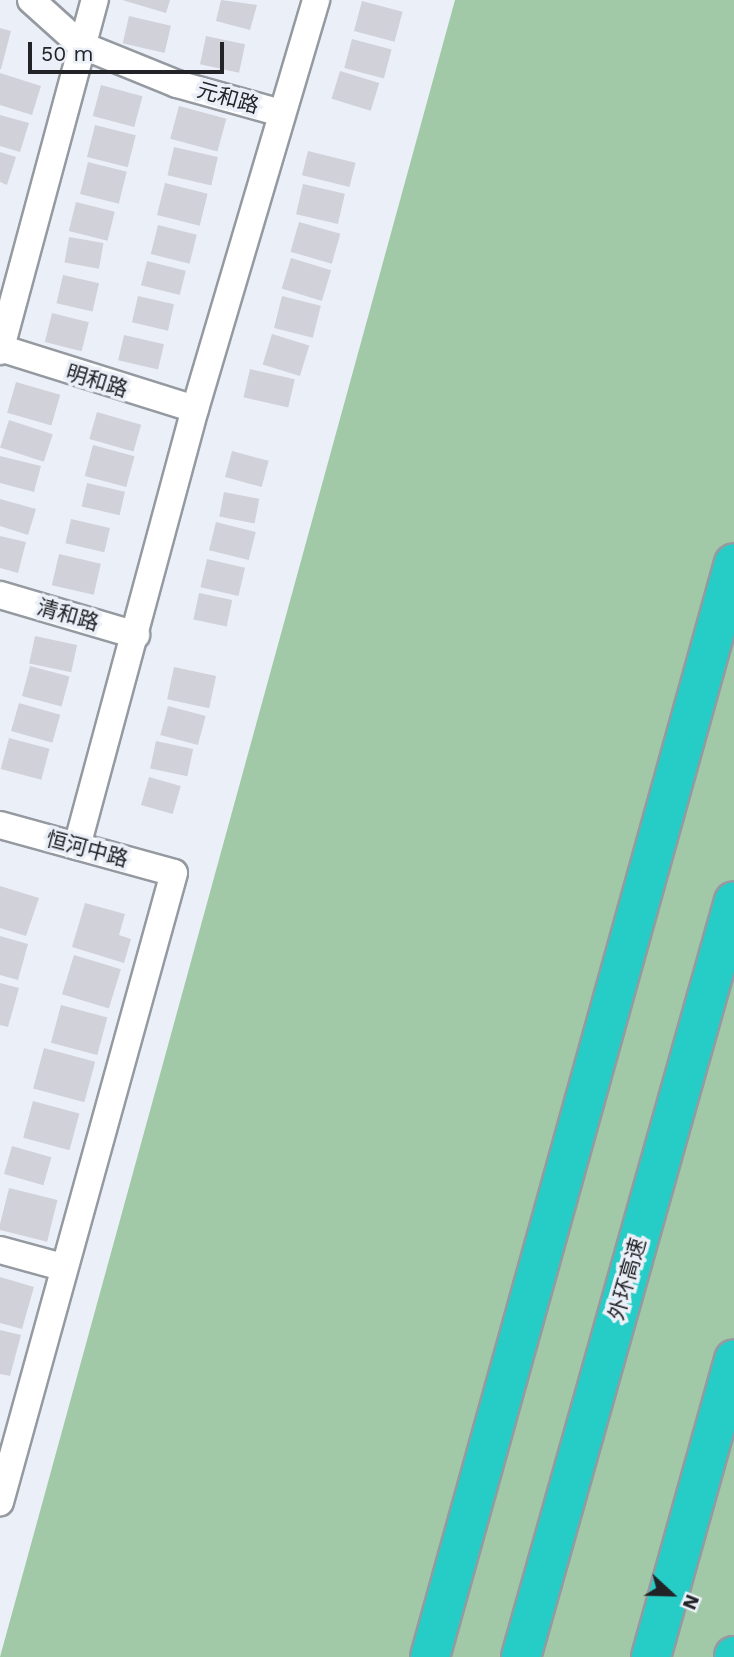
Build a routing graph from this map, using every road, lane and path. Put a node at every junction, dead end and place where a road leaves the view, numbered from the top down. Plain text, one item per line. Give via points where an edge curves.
1 (31, 0) edge
2 (95, 0) edge
3 (316, 0) edge
4 (82, 45) junction
5 (281, 113) junction
6 (0, 349) edge
7 (195, 409) junction
8 (734, 564) edge
9 (0, 595) edge
10 (136, 635) junction
11 (0, 825) edge
12 (76, 846) junction
13 (734, 901) edge
14 (0, 1250) edge
15 (62, 1267) junction
16 (734, 1359) edge
17 (0, 1502) edge
18 (430, 1657) edge
19 (521, 1657) edge
20 (651, 1657) edge

1 - 4 street, 元和路
2 - 4 street
3 - 5 street
4 - 5 street, 元和路 via 177,84
4 - 6 street
5 - 7 street
6 - 7 street, 明和路
7 - 10 street
8 - 18 highway
9 - 10 street, 清和路
10 - 12 street
11 - 12 street, 恒河中路
12 - 15 street, 恒河中路 via 174,873
13 - 19 highway, 外环高速
14 - 15 street
15 - 17 street
16 - 20 highway

